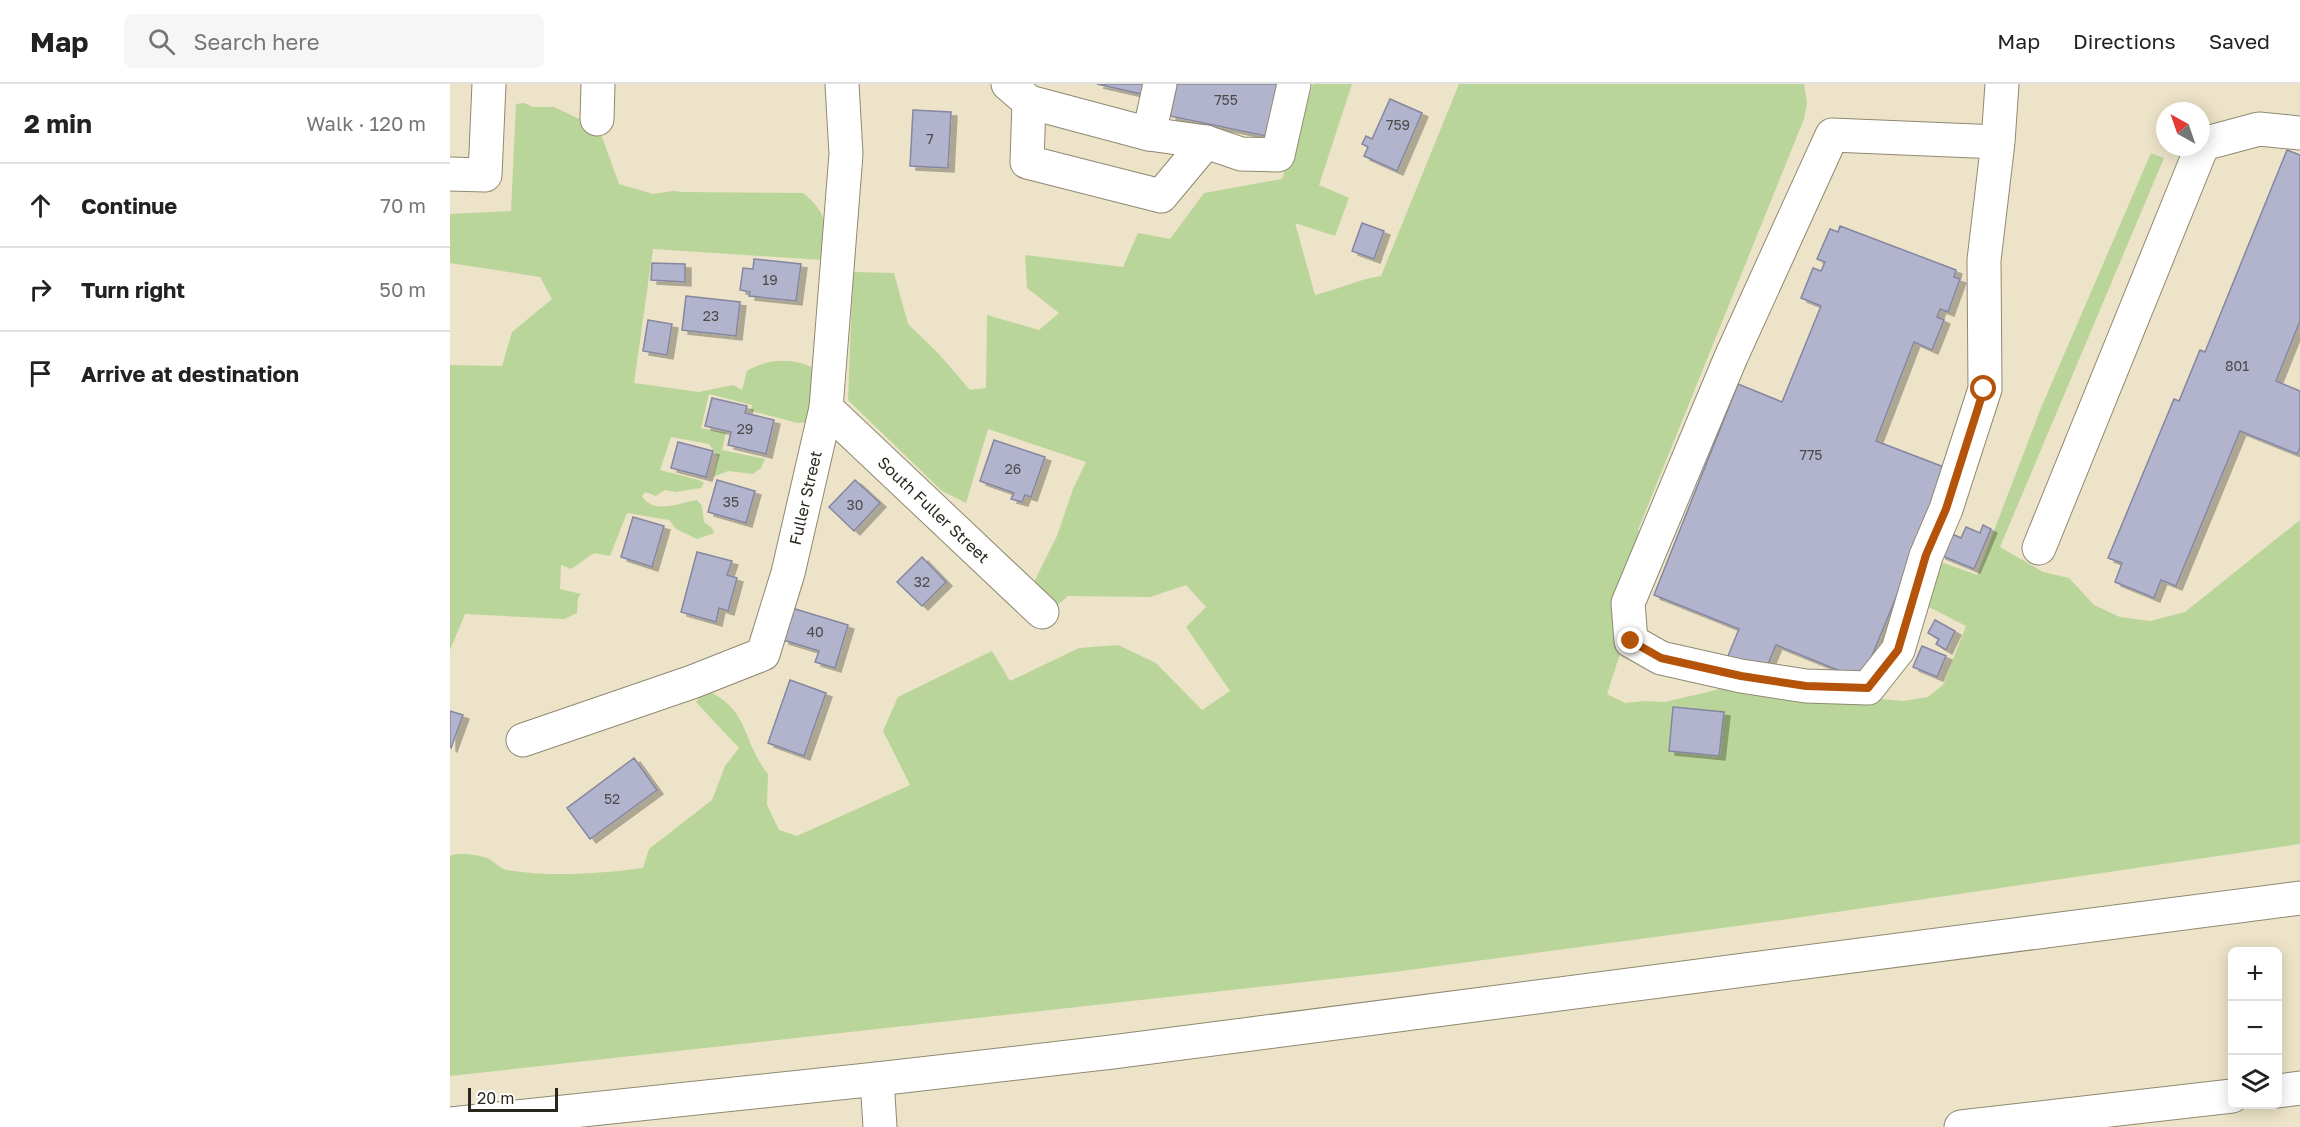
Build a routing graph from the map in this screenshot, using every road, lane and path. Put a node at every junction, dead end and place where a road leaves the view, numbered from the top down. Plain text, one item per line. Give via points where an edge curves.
1 (489, 84) edge
2 (598, 84) edge
3 (842, 84) edge
4 (1160, 84) edge
5 (1294, 84) edge
6 (2002, 84) edge
7 (1018, 93) edge
8 (597, 119) dead end
9 (2300, 133) edge
10 (1149, 134) junction
11 (1206, 142) junction
12 (1998, 142) junction
13 (450, 174) edge
14 (826, 408) junction
15 (2039, 548) dead end
16 (1042, 612) dead end
17 (523, 740) dead end
18 (2300, 898) edge
19 (877, 1079) junction
20 (2300, 1088) edge
21 (2282, 1090) edge
22 (2228, 1096) edge
23 (450, 1124) edge
24 (880, 1127) edge
25 (1961, 1127) edge

1 - 13 main road via 485,175
2 - 8 main road
3 - 14 main road, Fuller Street via 846,154
4 - 10 main road
5 - 11 main road via 1278,155 1241,154
6 - 12 main road
7 - 10 main road
7 - 11 main road via 1027,162 1161,196
9 - 15 main road via 2259,129 2203,144
10 - 11 main road
12 - 12 main road via 1832,135 1731,357 1628,603 1631,641 1661,658 1806,686 1868,688 1898,650 1926,555 1946,509 1984,389 1984,260
14 - 16 main road, South Fuller Street
14 - 17 main road, Fuller Street via 788,573 762,654
18 - 19 main road via 1247,1035
19 - 23 main road
19 - 24 main road
20 - 21 main road
22 - 25 main road

